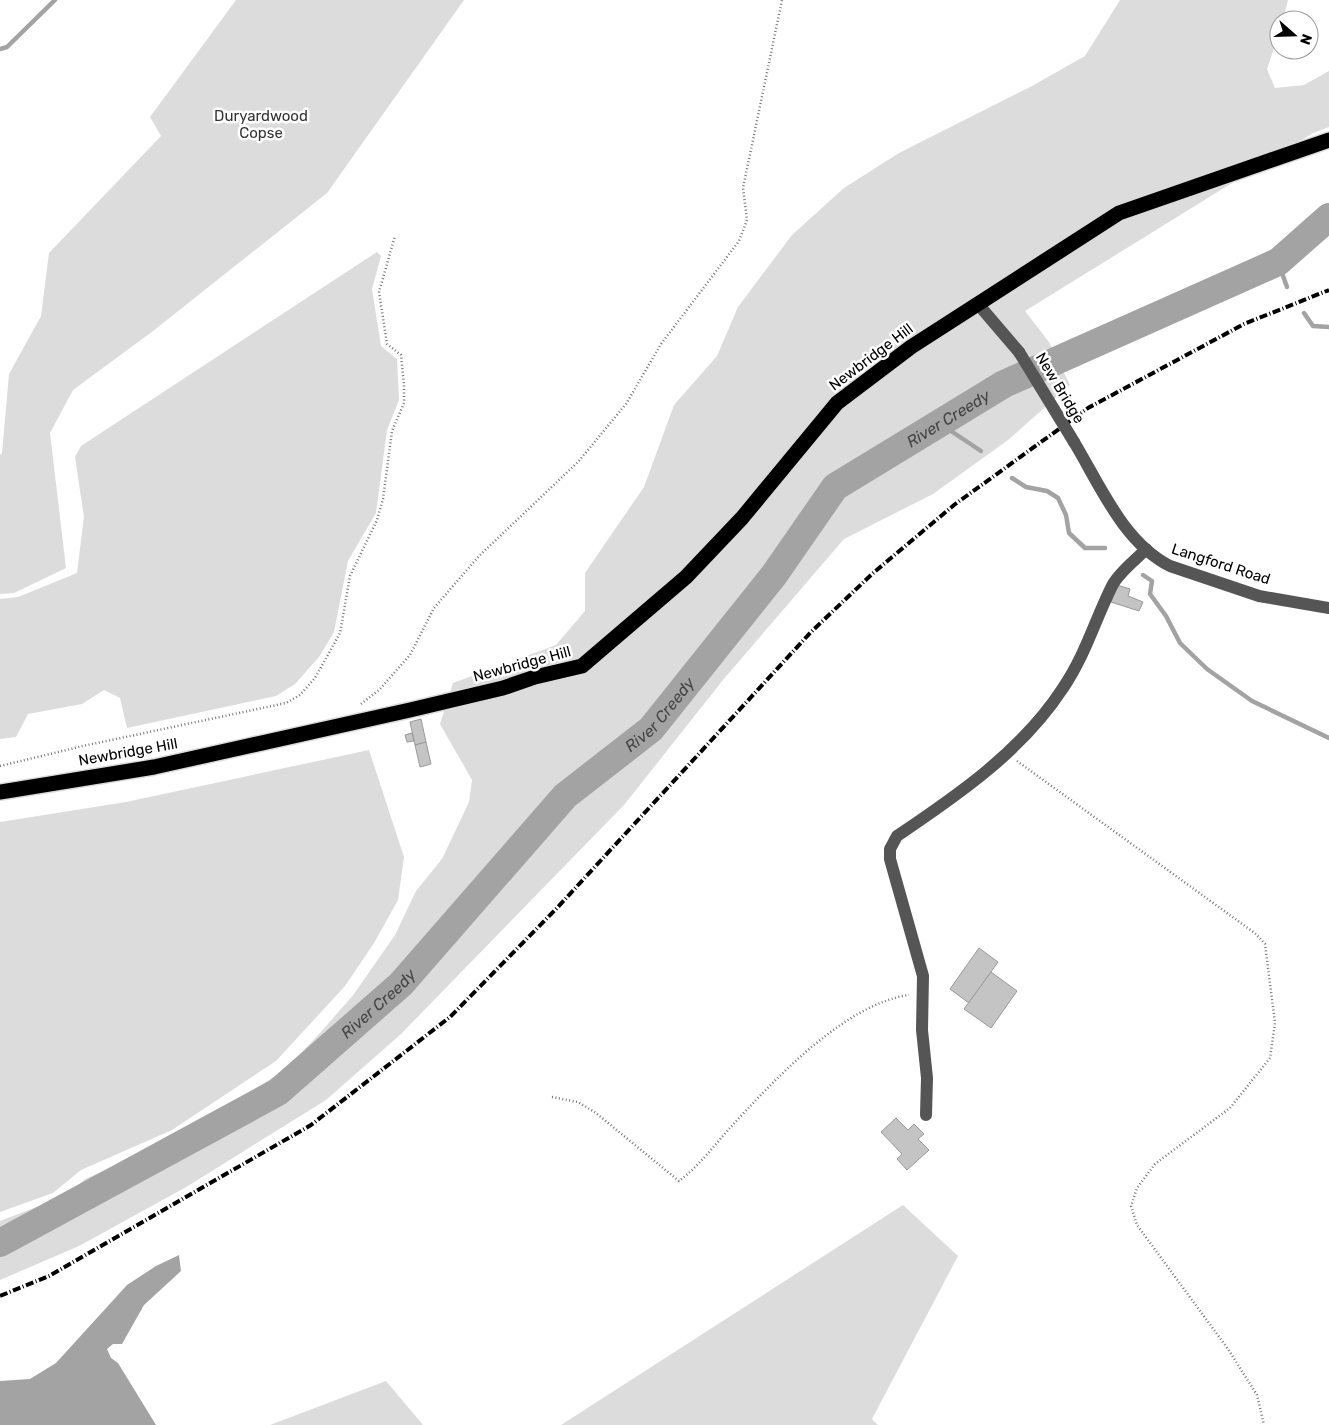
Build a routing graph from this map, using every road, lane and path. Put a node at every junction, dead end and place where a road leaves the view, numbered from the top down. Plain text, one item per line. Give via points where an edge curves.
1 (782, 0) edge
2 (1329, 140) edge
3 (395, 236) dead end
4 (978, 304) junction
5 (1074, 442) joint
6 (1146, 549) junction
7 (1329, 608) edge
8 (344, 724) junction
9 (1007, 754) junction
10 (0, 766) edge
11 (0, 792) edge
12 (923, 992) junction
13 (552, 1097) dead end
14 (926, 1115) dead end
15 (1264, 1425) edge

1 - 8 path via 743,188 747,220 738,241 661,344 626,404 578,462 479,556 434,608 410,655 380,689 352,712
2 - 4 highway, Newbridge Hill via 1119,213
3 - 10 path via 379,292 387,344 400,355 404,403 392,431 384,499 350,576 340,633 315,678 300,695 286,703
4 - 5 street, New Bridge, bridge via 1019,352
4 - 8 highway, Newbridge Hill via 911,347 837,403 742,518 686,577 582,666 535,676 503,688
5 - 6 street, Langford Road via 1123,523
6 - 7 street, Langford Road via 1170,566 1259,596
6 - 9 street via 1113,584 1082,658 1062,690
8 - 11 highway, Newbridge Hill via 154,767
9 - 12 street via 897,836 890,849 890,859 923,976
9 - 15 path via 1256,934 1264,944 1275,1022 1270,1058 1230,1108 1155,1164 1138,1188 1131,1206 1137,1225 1257,1395
12 - 13 path via 894,997 863,1011 828,1034 743,1114 679,1182 596,1113 578,1102
12 - 14 street

